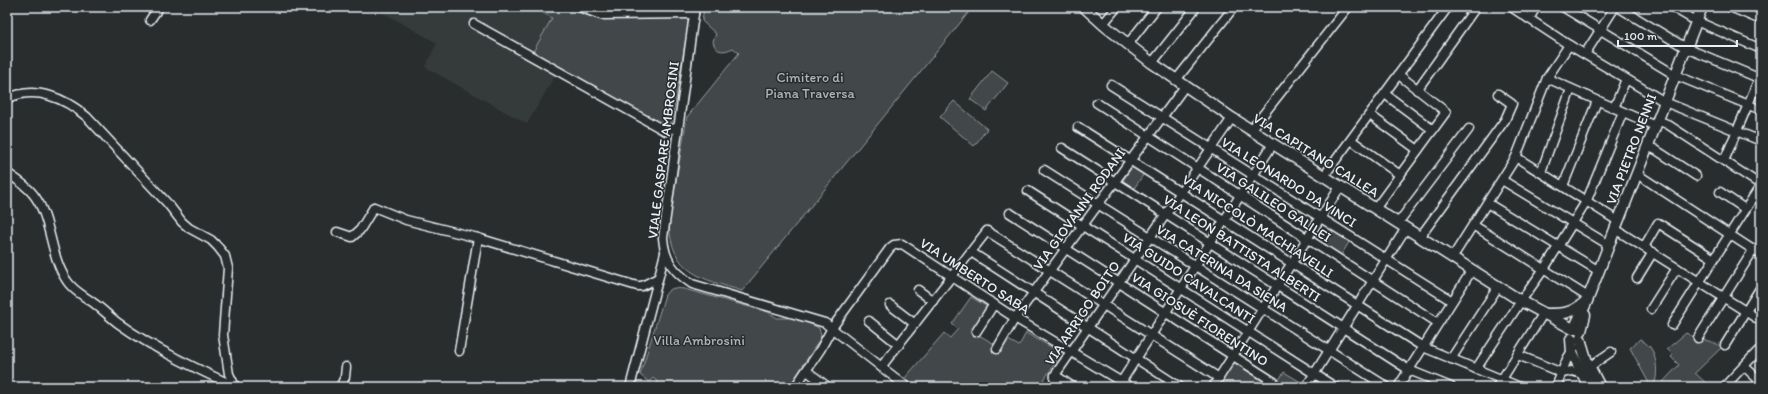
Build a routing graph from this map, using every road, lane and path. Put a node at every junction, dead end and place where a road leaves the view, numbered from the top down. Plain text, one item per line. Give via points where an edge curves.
1 (160, 7) edge
2 (579, 7) edge
3 (1084, 7) edge
4 (1117, 7) edge
5 (1157, 7) edge
6 (1234, 7) edge
7 (1348, 7) edge
8 (1448, 7) edge
9 (1476, 7) edge
10 (1511, 7) edge
11 (1536, 7) edge
12 (1563, 7) edge
13 (1615, 7) edge
14 (1618, 7) edge
15 (1672, 7) edge
16 (1702, 7) edge
17 (1730, 7) edge
18 (1192, 8) edge
19 (694, 10) edge
20 (1529, 19) junction
21 (150, 20) dead end
22 (1761, 20) edge
23 (1696, 21) junction
24 (474, 24) dead end
25 (1103, 24) junction
26 (1600, 30) junction
27 (1128, 44) junction
28 (1569, 45) junction
29 (1686, 48) junction
30 (1761, 49) edge
31 (1585, 54) junction
32 (1152, 63) junction
33 (1399, 75) junction
34 (1675, 75) junction
35 (1760, 77) edge
36 (1547, 78) junction
37 (1626, 79) junction
38 (1180, 83) junction
39 (1111, 85) dead end
40 (1571, 89) junction
41 (1417, 90) junction
42 (1385, 94) junction
43 (1498, 94) dead end
44 (7, 99) edge
45 (1597, 101) junction
46 (1664, 102) junction
47 (1097, 104) dead end
48 (1747, 105) junction
49 (1614, 108) junction
50 (1761, 110) edge
51 (1623, 112) junction
52 (1370, 115) junction
53 (1162, 117) junction
54 (1232, 118) junction
55 (1656, 123) junction
56 (678, 127) junction
57 (1078, 127) dead end
58 (1469, 129) dead end
59 (1251, 130) junction
60 (1433, 130) junction
61 (1736, 131) junction
62 (1148, 137) junction
63 (1351, 140) junction
64 (1761, 141) edge
65 (1273, 144) junction
66 (1648, 146) junction
67 (1062, 148) dead end
68 (1211, 148) junction
69 (1418, 150) junction
70 (1516, 157) junction
71 (1131, 160) junction
72 (1724, 161) junction
73 (1197, 168) junction
74 (1044, 170) dead end
75 (1541, 172) junction
76 (7, 173) edge
77 (1637, 174) junction
78 (1253, 175) junction
79 (1400, 175) junction
80 (1324, 176) junction
81 (1696, 176) dead end
82 (1502, 180) junction
83 (1115, 182) junction
84 (1761, 185) edge
85 (1564, 186) junction
86 (1340, 187) junction
87 (1028, 191) dead end
88 (1180, 192) junction
89 (1720, 192) dead end
90 (1240, 196) junction
91 (1587, 200) junction
92 (1487, 203) junction
93 (1098, 205) junction
94 (1375, 209) junction
95 (1745, 209) junction
96 (1010, 213) dead end
97 (1165, 214) junction
98 (1320, 218) junction
99 (1224, 220) junction
100 (1573, 223) junction
101 (1617, 224) junction
102 (1473, 225) junction
103 (1083, 226) junction
104 (1402, 226) junction
105 (337, 232) dead end
106 (1730, 234) junction
107 (1150, 237) junction
108 (1420, 237) junction
109 (478, 238) junction
110 (1307, 239) junction
111 (1210, 243) junction
112 (1609, 245) junction
113 (1559, 246) junction
114 (1644, 247) junction
115 (1066, 249) junction
116 (1754, 249) junction
117 (971, 252) junction
118 (1653, 252) junction
119 (665, 253) junction
120 (1761, 255) edge
121 (1452, 258) junction
122 (1714, 258) junction
123 (1134, 259) junction
124 (1387, 260) junction
125 (1292, 263) junction
126 (1195, 266) junction
127 (1677, 268) junction
128 (1544, 269) junction
129 (1472, 270) junction
130 (1050, 271) junction
131 (1599, 271) junction
132 (658, 278) junction
133 (952, 278) junction
134 (1637, 278) dead end
135 (1373, 281) junction
136 (1118, 282) junction
137 (1700, 282) junction
138 (1277, 286) junction
139 (1498, 287) junction
140 (1761, 287) edge
141 (1181, 289) junction
142 (918, 290) dead end
143 (1034, 293) junction
144 (1723, 297) junction
145 (1588, 299) junction
146 (933, 301) junction
147 (1452, 301) junction
148 (1521, 301) junction
149 (994, 304) junction
150 (1103, 304) junction
151 (890, 305) dead end
152 (1358, 305) junction
153 (1263, 309) junction
154 (1651, 309) dead end
155 (1746, 311) junction
156 (1166, 312) junction
157 (1543, 314) junction
158 (1015, 318) junction
159 (869, 321) dead end
160 (1761, 321) edge
161 (1438, 323) junction
162 (915, 324) junction
163 (1672, 325) dead end
164 (1088, 327) junction
165 (832, 328) junction
166 (1343, 328) junction
167 (1248, 331) junction
168 (976, 332) dead end
169 (1152, 335) junction
170 (1575, 335) junction
171 (1698, 338) dead end
172 (899, 345) junction
173 (1725, 345) dead end
174 (1423, 347) junction
175 (997, 349) dead end
176 (1329, 350) junction
177 (459, 351) dead end
178 (1758, 351) dead end
179 (1071, 352) junction
180 (1572, 352) junction
181 (1611, 352) dead end
182 (1233, 355) junction
183 (1518, 355) junction
184 (1136, 359) junction
185 (1451, 359) junction
186 (1744, 366) junction
187 (346, 367) dead end
188 (881, 367) junction
189 (1476, 369) junction
190 (1409, 370) junction
191 (807, 371) junction
192 (1586, 371) junction
193 (1562, 373) junction
194 (1314, 374) junction
195 (1055, 375) junction
196 (1219, 378) junction
197 (1503, 380) junction
198 (1274, 382) dead end
199 (1761, 383) edge
200 (1120, 384) edge
201 (1308, 384) dead end
202 (825, 386) edge
203 (236, 387) edge
204 (340, 387) edge
205 (630, 387) edge
206 (795, 387) edge
207 (907, 387) edge
208 (1054, 387) edge
209 (1073, 387) edge
210 (1130, 387) edge
211 (1180, 387) edge
212 (1213, 387) edge
213 (1335, 387) edge
214 (1387, 387) edge
215 (1398, 387) edge
216 (1451, 387) edge
217 (1498, 387) edge
218 (1520, 387) edge
219 (1556, 387) edge
220 (1589, 387) edge
221 (1600, 387) edge
222 (1724, 387) edge
223 (1758, 387) edge

1 - 21 street
2 - 19 street via 601,15
3 - 25 main road, VIA CAPITANO CALLEA
4 - 25 street
5 - 27 street
6 - 38 street, VIA GIOVANNI RODANI
7 - 59 street
8 - 33 street
9 - 41 street
10 - 20 street
11 - 20 street
12 - 26 street
13 - 26 street
14 - 29 street
15 - 23 street
16 - 23 main road, VIA PIETRO NENNI
17 - 22 street
18 - 32 street
19 - 56 street, VIALE GASPARE AMBROSINI
20 - 28 street
23 - 29 main road, VIA PIETRO NENNI
23 - 30 street
24 - 56 street via 660,128 666,130
25 - 27 main road, VIA CAPITANO CALLEA
26 - 31 street
26 - 34 street
27 - 32 main road, VIA CAPITANO CALLEA
28 - 31 street
28 - 36 street
29 - 34 main road, VIA PIETRO NENNI
29 - 35 street
31 - 37 street
32 - 38 main road, VIA CAPITANO CALLEA
33 - 41 street
33 - 42 street
34 - 46 main road, VIA PIETRO NENNI
34 - 48 street
35 - 48 street
36 - 40 street
36 - 70 street
37 - 46 street
37 - 49 street
38 - 53 street, VIA GIOVANNI RODANI
38 - 54 main road, VIA CAPITANO CALLEA
39 - 53 street, VIA LEONARDO DA VINCI
40 - 45 street
40 - 75 street
41 - 60 street via 1446,112
42 - 52 street
42 - 60 street
43 - 108 street via 1512,104 1505,120
44 - 203 street via 22,94 40,94 62,99 76,108 168,204 182,222 218,247 228,268 223,335 229,374
45 - 49 street
45 - 85 street
46 - 55 main road, VIA PIETRO NENNI
46 - 61 street
47 - 62 street, VIA GALILEO GALILEI
48 - 50 street
48 - 61 street
49 - 51 street
51 - 55 street
51 - 91 street
52 - 63 street
52 - 69 street
53 - 62 street, VIA GIOVANNI RODANI
53 - 68 street, VIA LEONARDO DA VINCI
54 - 59 main road, VIA CAPITANO CALLEA
54 - 68 street, VIA ARRIGO BOITO
55 - 66 main road, VIA PIETRO NENNI
55 - 72 street via 1667,124
56 - 119 street, VIALE GASPARE AMBROSINI via 663,238
57 - 71 street, VIA NICCOLÒ MACHIAVELLI
58 - 104 street
59 - 65 main road, VIA CAPITANO CALLEA
60 - 69 street
61 - 64 street
61 - 72 street
62 - 71 street, VIA GIOVANNI RODANI
62 - 73 street, VIA GALILEO GALILEI
63 - 79 street
63 - 80 street
65 - 78 street
65 - 80 main road, VIA CAPITANO CALLEA
66 - 77 main road, VIA PIETRO NENNI
66 - 81 street
67 - 83 street, VIA LEON BATTISTA ALBERTI
68 - 73 street, VIA ARRIGO BOITO
68 - 78 street, VIA LEONARDO DA VINCI
69 - 79 street
70 - 75 street
70 - 82 street
71 - 83 street, VIA GIOVANNI RODANI
71 - 88 street, VIA NICCOLÒ MACHIAVELLI
72 - 84 street
73 - 88 street, VIA ARRIGO BOITO
73 - 90 street, VIA GALILEO GALILEI
74 - 93 street, VIA CATERINA DA SIENA
75 - 85 street
76 - 203 street via 28,189 39,202 59,266 76,291 154,346
77 - 101 main road, VIA PIETRO NENNI
77 - 106 street
78 - 90 street
78 - 98 street, VIA LEONARDO DA VINCI
79 - 94 street
80 - 86 main road, VIA CAPITANO CALLEA
82 - 92 street
82 - 100 street
83 - 93 street, VIA GIOVANNI RODANI
83 - 97 street, VIA LEON BATTISTA ALBERTI
84 - 95 street
85 - 91 street
86 - 94 main road, VIA CAPITANO CALLEA
86 - 98 street
87 - 103 street, VIA GUIDO CAVALCANTI
88 - 97 street, VIA ARRIGO BOITO
88 - 99 street, VIA NICCOLÒ MACHIAVELLI
89 - 95 street
90 - 99 street
90 - 110 street, VIA GALILEO GALILEI
91 - 100 street
91 - 101 street
92 - 102 street
92 - 113 street
93 - 103 street, VIA GIOVANNI RODANI
93 - 107 street, VIA CATERINA DA SIENA
94 - 104 main road, VIA CAPITANO CALLEA
95 - 106 street
96 - 115 street, VIA GIOSUÈ FIORENTINO
97 - 107 street, VIA ARRIGO BOITO
97 - 111 street, VIA LEON BATTISTA ALBERTI
98 - 110 street
98 - 124 street, VIA LEONARDO DA VINCI
99 - 111 street
99 - 125 street, VIA NICCOLÒ MACHIAVELLI
100 - 112 street
100 - 113 street
101 - 112 main road, VIA PIETRO NENNI
101 - 114 street
102 - 121 street
102 - 128 street
103 - 115 street, VIA GIOVANNI RODANI
103 - 123 street, VIA GUIDO CAVALCANTI
104 - 108 main road, VIA CAPITANO CALLEA
104 - 124 street
105 - 109 street via 352,237 360,230 374,208 406,220
106 - 116 street
106 - 122 street
107 - 123 street, VIA ARRIGO BOITO
107 - 126 street, VIA CATERINA DA SIENA
108 - 121 main road, VIA CAPITANO CALLEA
109 - 132 street via 637,286
109 - 177 street
110 - 125 street
110 - 135 street, VIA GALILEO GALILEI
111 - 126 street
111 - 138 street, VIA LEON BATTISTA ALBERTI
112 - 131 main road, VIA PIETRO NENNI
113 - 128 street
113 - 131 street
114 - 118 street
114 - 122 street via 1658,223
115 - 130 street, VIA GIOVANNI RODANI
115 - 136 street, VIA GIOSUÈ FIORENTINO
116 - 120 street
116 - 144 street
117 - 130 street via 988,231
117 - 133 street
117 - 143 street
118 - 127 street
118 - 134 street
119 - 132 street
119 - 165 street, VIALE GASPARE AMBROSINI via 676,270 692,284 825,323
121 - 129 main road, VIA CAPITANO CALLEA
122 - 137 street
123 - 136 street, VIA ARRIGO BOITO
123 - 141 street, VIA GUIDO CAVALCANTI
124 - 135 street
124 - 147 street, VIA LEONARDO DA VINCI
125 - 138 street
125 - 152 street, VIA NICCOLÒ MACHIAVELLI
126 - 141 street
126 - 153 street, VIA CATERINA DA SIENA
127 - 137 street
127 - 154 street
128 - 145 street
128 - 148 street
129 - 139 main road, VIA CAPITANO CALLEA
129 - 147 street
130 - 143 street, VIA GIOVANNI RODANI
130 - 150 street
131 - 145 main road, VIA PIETRO NENNI
132 - 205 street
133 - 146 street
133 - 149 street, VIA UMBERTO SABA
133 - 165 street, VIA UMBERTO SABA via 902,244 894,245
135 - 152 street
135 - 161 street, VIA GALILEO GALILEI
136 - 150 street, VIA ARRIGO BOITO
136 - 156 street, VIA GIOSUÈ FIORENTINO
137 - 144 street
137 - 163 street
138 - 153 street
138 - 166 street, VIA LEON BATTISTA ALBERTI
139 - 148 main road, VIA CAPITANO CALLEA
139 - 185 street
140 - 155 street
141 - 156 street
141 - 167 street, VIA GUIDO CAVALCANTI
142 - 146 street
143 - 158 street, VIA GIOVANNI RODANI
143 - 164 street
144 - 155 street
144 - 171 street
145 - 157 main road via 1566,314
145 - 170 main road, VIA PIETRO NENNI via 1585,317
146 - 162 street
147 - 161 street
148 - 157 main road, VIA CAPITANO CALLEA
148 - 189 street
149 - 158 street, VIA UMBERTO SABA
149 - 168 street
150 - 164 street, VIA ARRIGO BOITO
150 - 169 street
151 - 162 street
152 - 166 street
152 - 174 street, VIA NICCOLÒ MACHIAVELLI
153 - 167 street
153 - 176 street, VIA CATERINA DA SIENA
155 - 160 street
155 - 173 street
156 - 169 street
156 - 182 street, VIA GIOSUÈ FIORENTINO
157 - 170 main road, VIA CAPITANO CALLEA
157 - 183 street
158 - 175 street, VIA GIOVANNI RODANI
158 - 179 street, VIA UMBERTO SABA
159 - 172 street
161 - 174 street
162 - 172 street
164 - 179 street, VIA ARRIGO BOITO
164 - 184 street
165 - 188 street, VIALE GASPARE AMBROSINI
165 - 191 street, VIA UMBERTO SABA
166 - 176 street
166 - 190 street, VIA LEON BATTISTA ALBERTI
167 - 182 street
167 - 194 street, VIA GUIDO CAVALCANTI
169 - 184 street
169 - 196 street
170 - 180 main road
170 - 192 main road
172 - 188 street
174 - 185 street, VIA NICCOLÒ MACHIAVELLI
174 - 190 street
176 - 194 street
176 - 214 street, VIA CATERINA DA SIENA
178 - 186 street
179 - 195 street, VIA ARRIGO BOITO
179 - 200 street, VIA UMBERTO SABA
180 - 192 main road
180 - 193 street
181 - 192 street
182 - 196 street
182 - 198 street, VIA GIOSUÈ FIORENTINO
183 - 193 street
183 - 197 street
184 - 200 street
184 - 211 street
185 - 189 street, VIA NICCOLÒ MACHIAVELLI
186 - 199 street
186 - 222 street
187 - 204 street
188 - 207 street, VIALE GASPARE AMBROSINI
189 - 197 street, VIA NICCOLÒ MACHIAVELLI
190 - 215 street
190 - 216 street, VIA LEON BATTISTA ALBERTI
191 - 202 street
191 - 206 street, VIA UMBERTO SABA
192 - 193 street
192 - 220 main road
192 - 221 main road
193 - 219 street
194 - 201 street
194 - 213 street, VIA GUIDO CAVALCANTI
195 - 208 street, VIA ARRIGO BOITO
195 - 209 street
196 - 212 street
197 - 217 street
197 - 218 street, VIA NICCOLÒ MACHIAVELLI
199 - 223 street
200 - 210 street, VIA UMBERTO SABA

